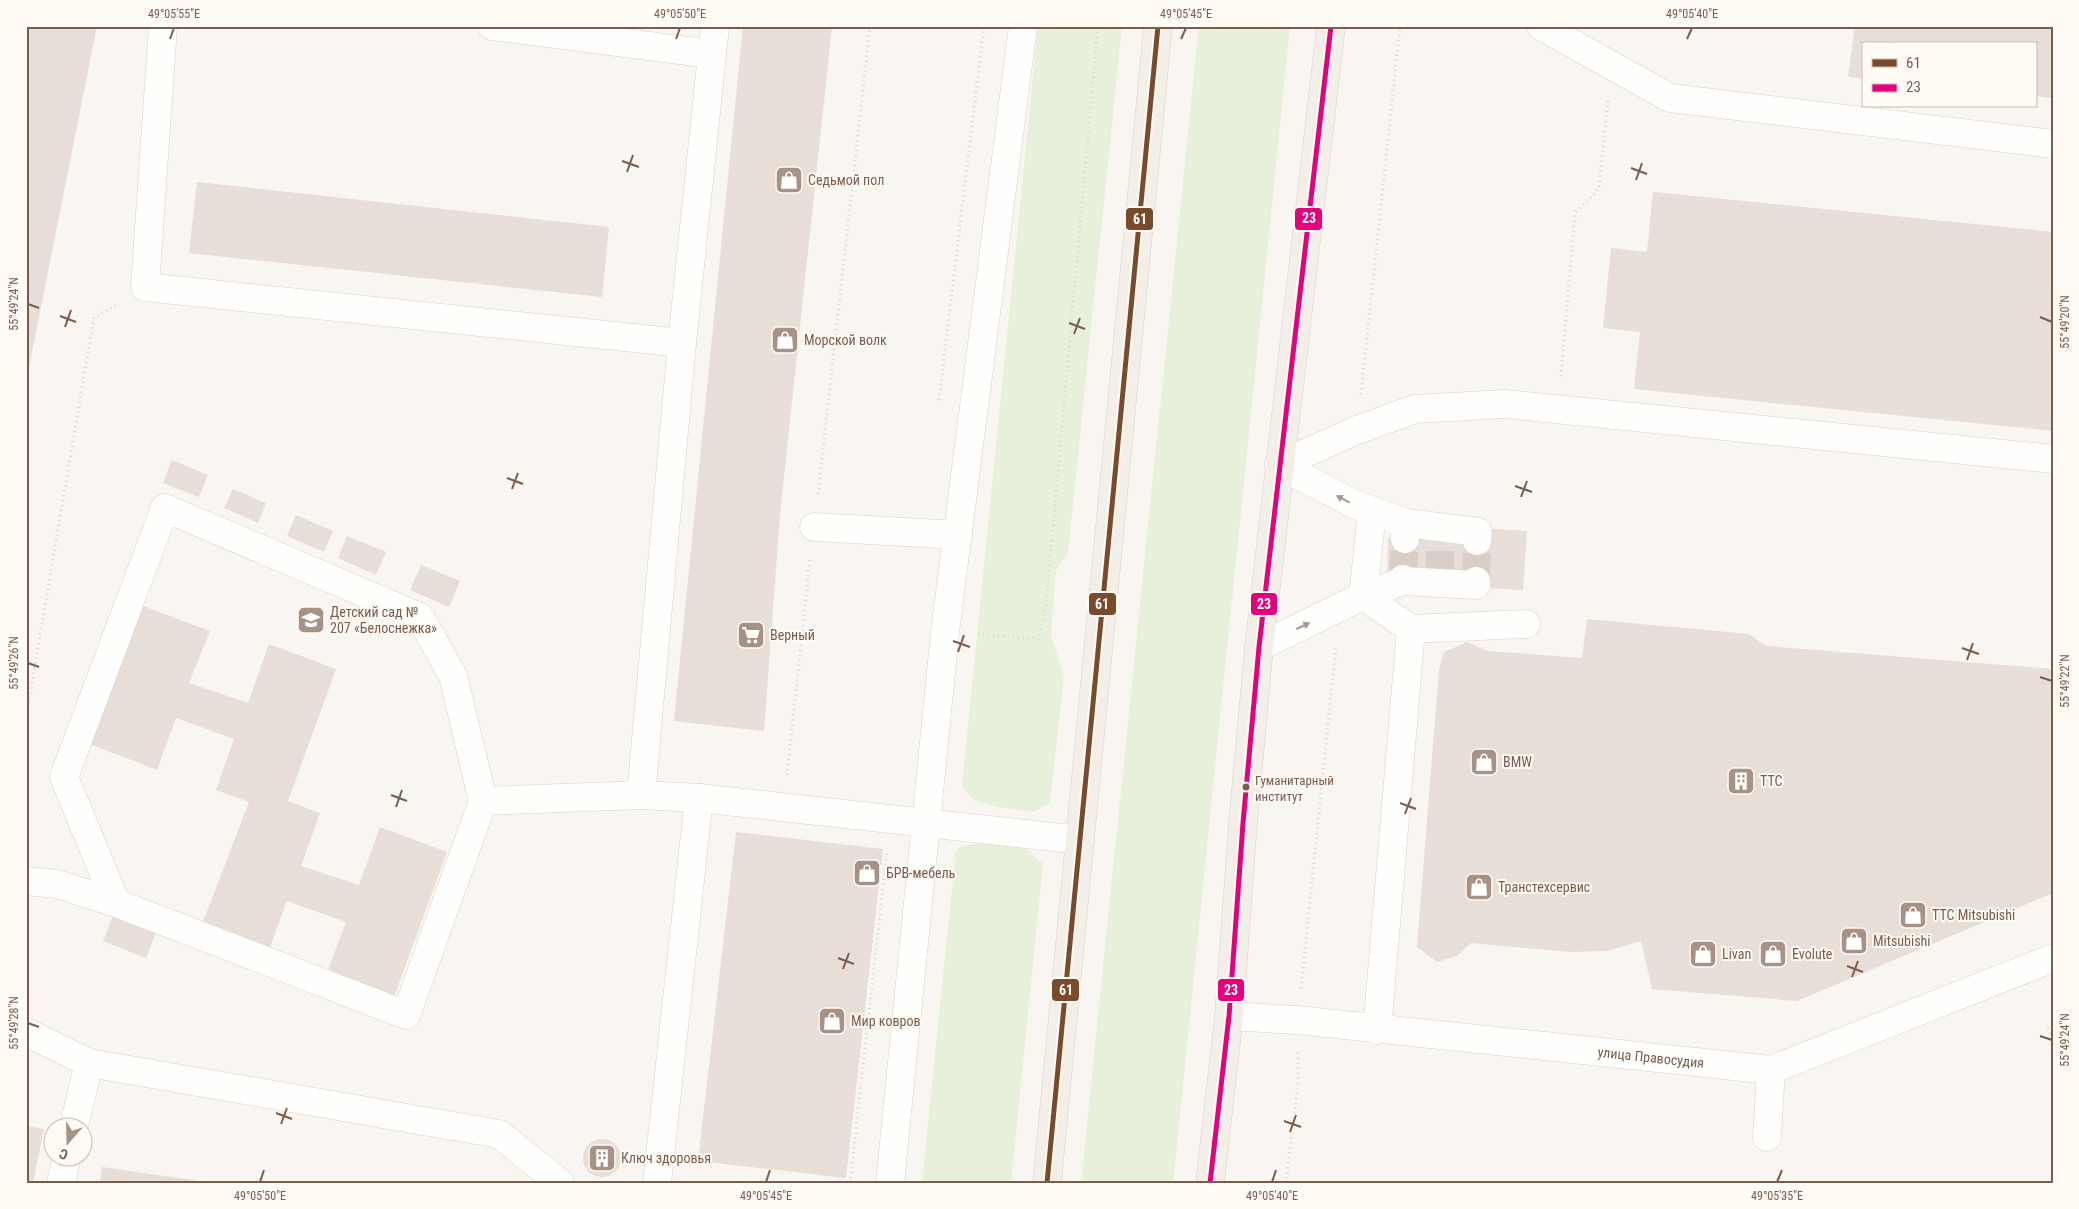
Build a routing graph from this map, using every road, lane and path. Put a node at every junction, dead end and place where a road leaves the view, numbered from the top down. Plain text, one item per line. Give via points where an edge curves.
1 (163, 26) edge
2 (492, 26) edge
3 (715, 26) edge
4 (870, 26) edge
5 (1023, 26) edge
6 (1098, 26) edge
7 (1158, 26) edge
8 (1330, 26) edge
9 (1541, 26) edge
10 (712, 54) junction
11 (1611, 65) junction
12 (2053, 144) edge
13 (145, 287) junction
14 (682, 343) junction
15 (1558, 409) junction
16 (2053, 459) edge
17 (1280, 465) junction
18 (1372, 512) junction
19 (814, 527) junction
20 (958, 535) junction
21 (1477, 541) dead end
22 (1476, 581) dead end
23 (1363, 596) junction
24 (1526, 624) dead end
25 (1412, 629) junction
26 (945, 632) junction
27 (1259, 647) junction
28 (26, 718) edge
29 (641, 795) junction
30 (699, 798) junction
31 (482, 801) junction
32 (784, 808) junction
33 (924, 824) junction
34 (1080, 840) junction
35 (26, 881) edge
36 (116, 903) junction
37 (2053, 958) edge
38 (1229, 1016) junction
39 (2048, 1028) dead end
40 (1377, 1030) junction
41 (26, 1032) edge
42 (2053, 1038) edge
43 (89, 1063) junction
44 (1770, 1070) junction
45 (76, 1116) edge
46 (1767, 1137) dead end
47 (65, 1166) edge
48 (61, 1183) edge
49 (560, 1183) edge
50 (656, 1183) edge
51 (890, 1183) edge
52 (1047, 1183) edge
53 (1210, 1183) edge

1 - 13 street
2 - 10 street
3 - 10 street
4 - 19 path
5 - 20 street
6 - 26 path via 1046,604 1039,639
7 - 34 main road
8 - 17 main road
9 - 11 street
10 - 14 street
11 - 12 street via 1670,98
11 - 15 path via 1599,189 1576,213
13 - 14 street
13 - 28 path via 94,318
14 - 29 street
15 - 16 street
15 - 17 street via 1504,404 1415,410 1357,430
18 -> 17 street
17 - 27 main road
18 - 21 street via 1405,531 1440,534 1478,532
18 - 23 street
19 - 20 street
19 - 32 path
20 - 26 street
22 - 23 street via 1476,585 1403,580
23 - 25 street
27 -> 23 street
24 - 25 street
25 - 40 street
26 - 33 street
27 - 38 main road
29 - 30 street
29 - 31 street
30 - 32 street
30 - 50 street
31 - 36 street via 406,1015
31 - 36 street via 453,676 420,617 165,508 64,777
32 - 33 street
33 - 34 street
33 - 51 street
34 - 52 main road
35 - 36 street via 57,884
37 - 44 street, улица Правосудия
38 - 40 street, улица Правосудия
38 - 53 main road
39 - 42 path
40 - 44 street, улица Правосудия
41 - 43 street
43 - 45 street
43 - 49 street via 499,1134
44 - 46 street
47 - 48 street

